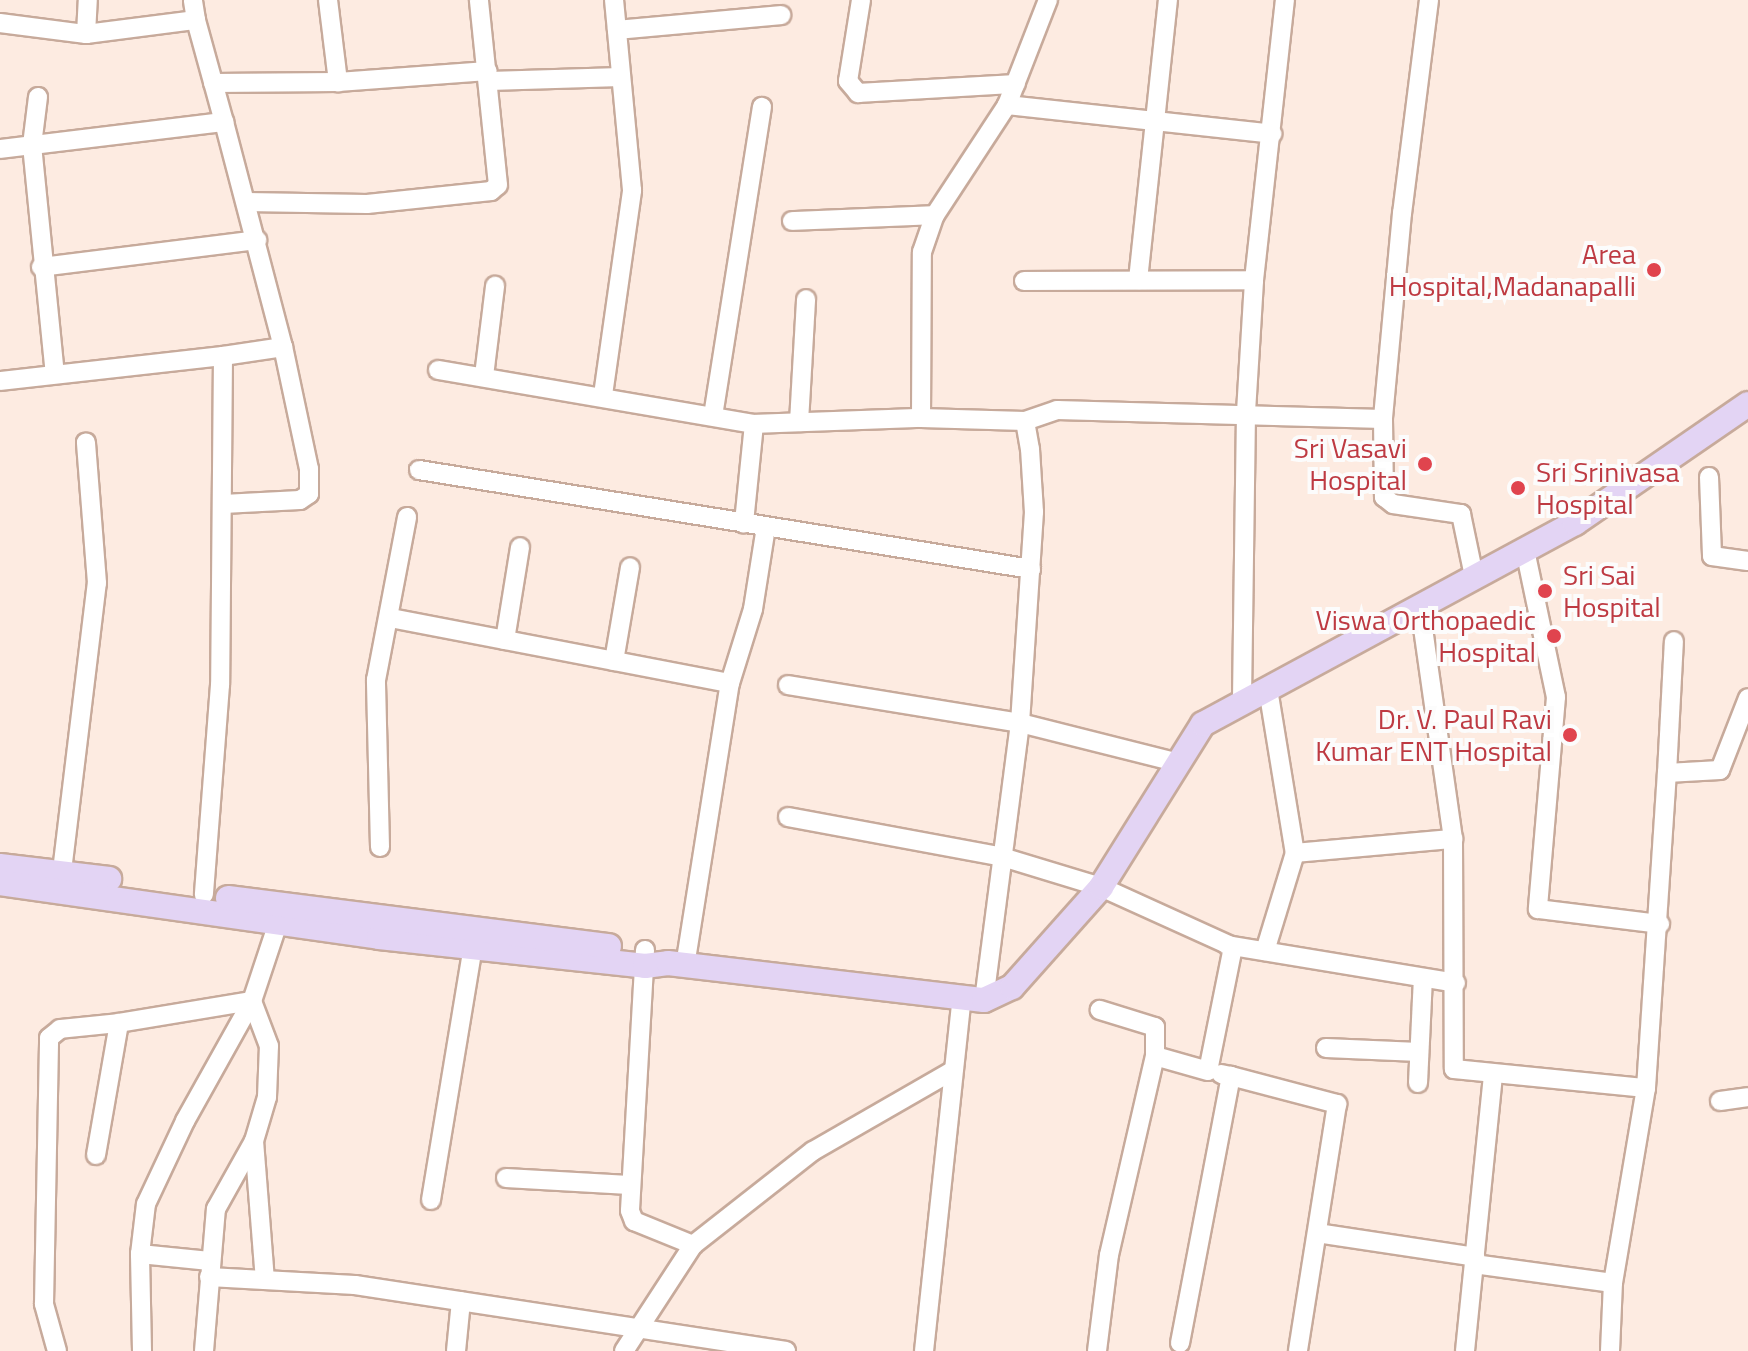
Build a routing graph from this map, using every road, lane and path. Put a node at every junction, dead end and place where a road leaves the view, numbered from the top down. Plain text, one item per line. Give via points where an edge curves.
1 (88, 0) edge
2 (193, 0) edge
3 (328, 0) edge
4 (479, 0) edge
5 (614, 0) edge
6 (861, 0) edge
7 (1048, 0) edge
8 (1168, 0) edge
9 (1285, 0) edge
10 (1429, 0) edge
11 (781, 15) dead end
12 (196, 20) junction
13 (0, 23) edge
14 (617, 30) junction
15 (86, 34) junction
16 (489, 76) junction
17 (621, 77) junction
18 (338, 82) junction
19 (213, 83) junction
20 (1016, 84) junction
21 (38, 97) dead end
22 (1007, 105) junction
23 (762, 107) dead end
24 (1155, 120) junction
25 (224, 122) junction
26 (1272, 134) junction
27 (32, 145) junction
28 (0, 149) edge
29 (246, 202) junction
30 (935, 215) junction
31 (792, 221) dead end
32 (257, 240) junction
33 (41, 267) junction
34 (1138, 280) junction
35 (1254, 280) junction
36 (1024, 281) dead end
37 (495, 286) dead end
38 (806, 299) dead end
39 (283, 347) junction
40 (223, 356) junction
41 (438, 370) dead end
42 (55, 374) junction
43 (484, 376) junction
44 (0, 381) edge
45 (603, 395) junction
46 (1748, 404) edge
47 (1246, 412) junction
48 (713, 416) junction
49 (921, 418) junction
50 (1383, 419) junction
51 (1025, 421) junction
52 (799, 422) junction
53 (754, 424) junction
54 (86, 442) dead end
55 (419, 470) dead end
56 (1709, 477) dead end
57 (223, 504) junction
58 (407, 517) dead end
59 (744, 523) junction
60 (766, 527) junction
61 (520, 547) dead end
62 (1525, 550) junction
63 (1748, 561) edge
64 (630, 567) dead end
65 (1031, 569) junction
66 (1474, 576) junction
67 (1420, 607) junction
68 (391, 618) junction
69 (505, 640) junction
70 (1674, 641) dead end
71 (614, 661) junction
72 (730, 683) junction
73 (788, 685) dead end
74 (1268, 689) junction
75 (1748, 698) edge
76 (1242, 699) junction
77 (1745, 718) edge
78 (1020, 723) junction
79 (1179, 763) junction
80 (1667, 773) junction
81 (788, 817) dead end
82 (1453, 839) junction
83 (380, 847) dead end
84 (1295, 853) junction
85 (999, 856) junction
86 (0, 866) edge
87 (62, 871) junction
88 (0, 883) edge
89 (1101, 887) junction
90 (204, 894) junction
91 (278, 923) junction
92 (1660, 924) junction
93 (380, 927) junction
94 (1227, 945) junction
95 (473, 946) junction
96 (1265, 951) junction
97 (661, 961) junction
98 (1423, 978) junction
99 (1456, 983) junction
100 (973, 999) junction
101 (252, 1001) junction
102 (1100, 1010) dead end
103 (119, 1023) junction
104 (1326, 1048) dead end
105 (1419, 1052) junction
106 (1155, 1056) junction
107 (952, 1071) junction
108 (1208, 1071) junction
109 (1231, 1076) junction
110 (1493, 1076) junction
111 (1418, 1083) dead end
112 (1646, 1088) junction
113 (1748, 1097) edge
114 (1720, 1101) dead end
115 (254, 1141) junction
116 (96, 1155) dead end
117 (506, 1178) dead end
118 (629, 1185) junction
119 (431, 1200) dead end
120 (1317, 1233) junction
121 (693, 1245) junction
122 (140, 1254) junction
123 (1475, 1261) junction
124 (210, 1269) junction
125 (265, 1280) junction
126 (1613, 1283) junction
127 (461, 1301) junction
128 (639, 1328) junction
129 (1180, 1343) dead end
130 (57, 1351) edge
131 (142, 1351) edge
132 (204, 1351) edge
133 (456, 1351) edge
134 (624, 1351) edge
135 (786, 1351) edge
136 (924, 1351) edge
137 (1097, 1351) edge
138 (1298, 1351) edge
139 (1465, 1351) edge
140 (1610, 1351) edge

1 - 15 street
2 - 12 street
3 - 18 street
4 - 16 street
5 - 14 street
6 - 20 street via 848,81 858,93
7 - 20 street
8 - 24 street
9 - 26 street
10 - 50 street
11 - 14 street
12 - 15 street
12 - 19 street
13 - 15 street
14 - 17 street
16 - 17 street
16 - 18 street
16 - 29 street via 500,178 491,191 367,204
17 - 45 street via 632,190
18 - 19 street
19 - 25 street
20 - 22 street
21 - 27 street
22 - 24 street
22 - 30 street
23 - 48 street
24 - 26 street
24 - 34 street
25 - 27 street
25 - 29 street
26 - 35 street
27 - 28 street
27 - 33 street
29 - 32 street
30 - 31 street
30 - 49 street via 919,275
32 - 33 street
32 - 39 street
33 - 42 street
34 - 35 street
34 - 36 street
35 - 47 street
37 - 43 street
38 - 52 street
39 - 40 street
39 - 57 street via 309,469 309,494 300,500
40 - 42 street
40 - 57 street
41 - 43 street
42 - 44 street
43 - 45 street
45 - 48 street
46 - 62 main road via 1575,523
47 - 50 street
47 - 51 street via 1057,410
47 - 76 street
48 - 53 street
49 - 51 street
49 - 52 street
50 - 66 street via 1384,497 1393,504 1461,514
51 - 65 street via 1034,512
52 - 53 street
53 - 59 street
54 - 87 street via 97,583
55 - 59 street
56 - 63 street via 1712,556
57 - 90 street via 220,685
58 - 68 street
59 - 60 street
60 - 65 street
60 - 72 street via 753,609
61 - 69 street
62 - 66 main road
62 - 92 street via 1556,697 1538,909
64 - 71 street
65 - 78 street
66 - 67 main road
67 - 74 main road
67 - 82 street
68 - 69 street
68 - 83 street via 376,680
69 - 71 street
70 - 80 street
71 - 72 street
72 - 97 street
73 - 78 street
74 - 76 main road
74 - 84 street
75 - 77 street
76 - 79 main road via 1203,724
77 - 80 street via 1715,775
78 - 79 street
78 - 85 street
79 - 89 main road
80 - 92 street
81 - 85 street
82 - 84 street
82 - 99 street
84 - 96 street
85 - 89 street
85 - 100 street
86 - 87 main road
87 - 90 main road
88 - 91 main road
89 - 94 street
89 - 100 main road via 1012,987
90 - 93 main road
91 - 93 main road
91 - 101 street
92 - 112 street
93 - 95 main road
93 - 97 main road
94 - 96 street
94 - 108 street via 1233,947
95 - 97 main road
95 - 119 street
96 - 98 street
97 - 100 main road
97 - 118 street
98 - 99 street
98 - 105 street
99 - 110 street via 1454,1069
100 - 107 street
101 - 103 street
101 - 115 street via 269,1046 267,1097
101 - 122 street via 165,1160 146,1204
102 - 106 street via 1155,1027
103 - 116 street
103 - 130 street via 60,1029 49,1038 44,1304
104 - 105 street
105 - 111 street
106 - 108 street
106 - 137 street via 1109,1255
107 - 121 street via 813,1151
107 - 136 street
108 - 109 street
109 - 120 street via 1334,1099 1338,1110
109 - 129 street
110 - 112 street
110 - 123 street
112 - 126 street
113 - 114 street
115 - 124 street via 216,1209
115 - 125 street
117 - 118 street
118 - 121 street via 634,1221
120 - 123 street
120 - 138 street
121 - 128 street
122 - 124 street
122 - 131 street
123 - 126 street
123 - 139 street
124 - 125 street
124 - 132 street
125 - 127 street via 355,1285
126 - 140 street
127 - 128 street
127 - 133 street
128 - 134 street
128 - 135 street

